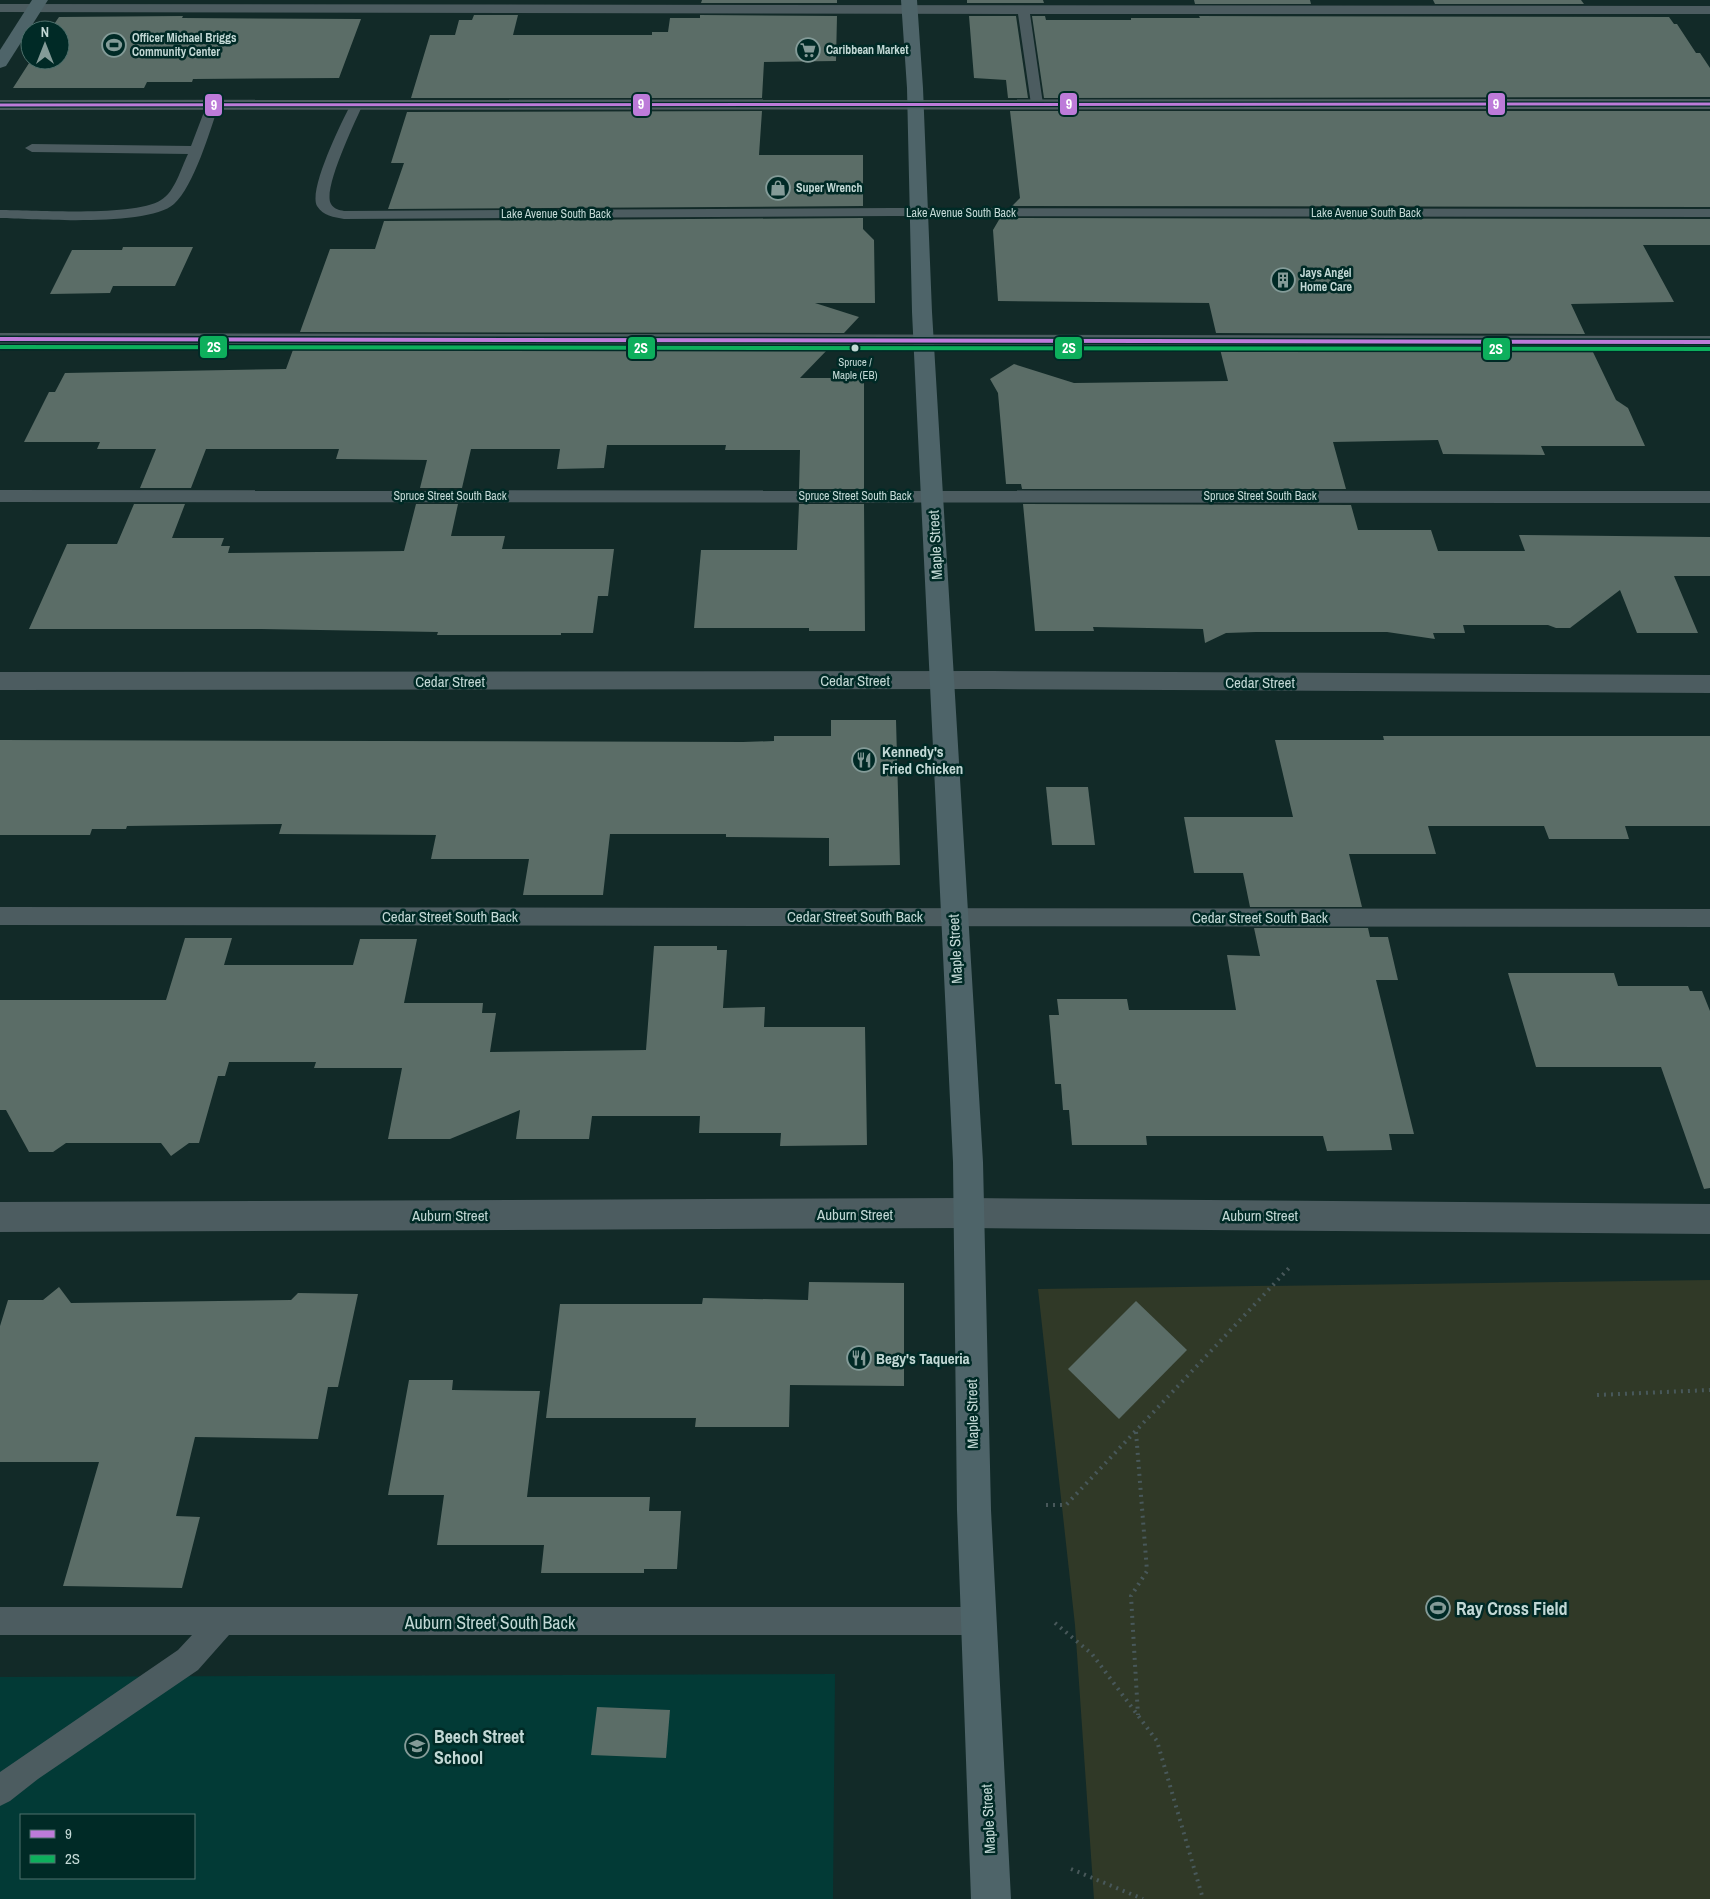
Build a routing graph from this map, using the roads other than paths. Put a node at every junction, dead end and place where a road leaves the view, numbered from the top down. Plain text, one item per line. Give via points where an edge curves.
1 (37, 4) edge
2 (909, 5) edge
3 (0, 8) edge
4 (1023, 10) junction
5 (1710, 10) edge
6 (0, 63) edge
7 (213, 104) junction
8 (357, 104) junction
9 (915, 104) junction
10 (1037, 104) junction
11 (1710, 104) edge
12 (0, 105) edge
13 (32, 148) dead end
14 (196, 150) junction
15 (920, 212) junction
16 (1710, 213) edge
17 (0, 214) edge
18 (0, 339) edge
19 (924, 341) junction
20 (1710, 342) edge
21 (0, 496) edge
22 (932, 496) junction
23 (1710, 497) edge
24 (942, 680) junction
25 (0, 681) edge
26 (1710, 684) edge
27 (0, 916) edge
28 (953, 916) junction
29 (1710, 918) edge
30 (969, 1212) junction
31 (0, 1217) edge
32 (1710, 1219) edge
33 (0, 1621) edge
34 (979, 1621) junction
35 (222, 1622) junction
36 (0, 1791) edge
37 (992, 1899) edge

1 - 2 lane
1 - 3 lane
1 - 6 main road
2 - 4 lane
2 - 9 main road, Maple Street
4 - 5 lane
4 - 10 lane
7 - 8 street
7 - 12 street
7 - 14 lane
8 - 9 street
8 - 15 lane, Lake Avenue South Back via 337,147 322,193 323,204 332,212 344,215
9 - 10 street
9 - 15 main road, Maple Street
10 - 11 street
13 - 14 lane
14 - 17 lane via 180,185 167,203 155,209 119,214
15 - 16 lane, Lake Avenue South Back
15 - 19 main road, Maple Street
18 - 19 street
19 - 20 street
19 - 22 main road, Maple Street
21 - 22 lane, Spruce Street South Back
22 - 23 lane, Spruce Street South Back
22 - 24 main road, Maple Street
24 - 25 street, Cedar Street
24 - 26 street, Cedar Street
24 - 28 main road, Maple Street
27 - 28 lane, Cedar Street South Back
28 - 29 lane, Cedar Street South Back
28 - 30 main road, Maple Street
30 - 31 street, Auburn Street
30 - 32 street, Auburn Street
30 - 34 main road, Maple Street
33 - 35 lane, Auburn Street South Back
34 - 35 lane, Auburn Street South Back
34 - 37 main road, Maple Street
35 - 36 lane via 188,1660

